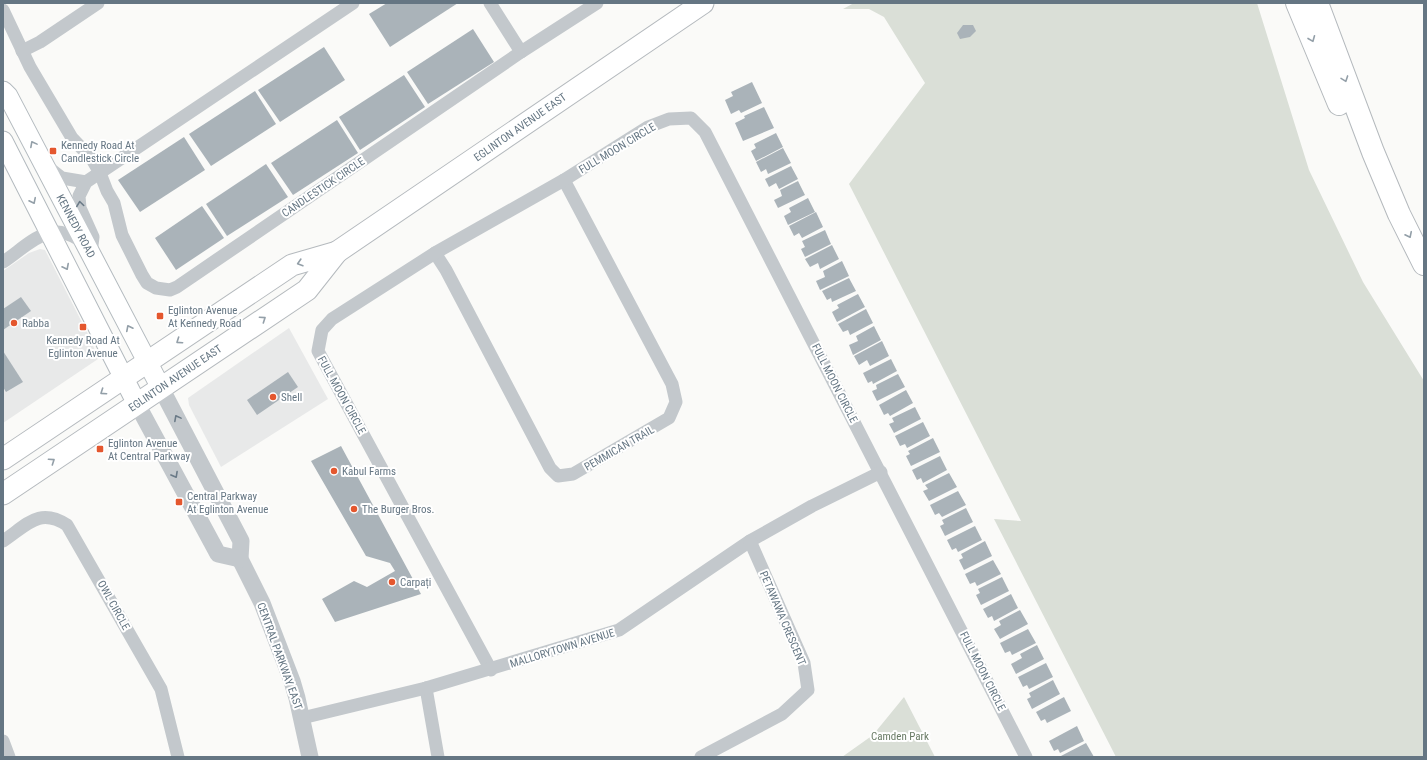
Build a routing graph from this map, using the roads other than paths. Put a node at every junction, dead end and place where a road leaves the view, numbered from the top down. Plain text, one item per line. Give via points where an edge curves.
1 (98, 3) edge
2 (353, 3) edge
3 (490, 3) edge
4 (598, 3) edge
5 (703, 3) edge
6 (1297, 3) edge
7 (1317, 3) edge
8 (3, 10) edge
9 (22, 51) junction
10 (522, 52) junction
11 (3, 91) edge
12 (3, 141) edge
13 (44, 163) junction
14 (100, 173) junction
15 (564, 180) junction
16 (86, 182) junction
17 (1399, 214) junction
18 (48, 232) junction
19 (337, 252) junction
20 (91, 253) junction
21 (435, 253) junction
22 (3, 262) edge
23 (1424, 264) edge
24 (148, 362) junction
25 (124, 378) junction
26 (161, 388) junction
27 (137, 404) junction
28 (3, 459) edge
29 (881, 472) junction
30 (3, 494) edge
31 (3, 541) edge
32 (750, 541) junction
33 (240, 559) junction
34 (491, 670) junction
35 (426, 688) junction
36 (302, 718) junction
37 (3, 741) edge
38 (9, 757) edge
39 (178, 757) edge
40 (310, 757) edge
41 (438, 757) edge
42 (701, 757) edge
43 (1026, 757) edge

1 - 9 street via 40,42
2 - 14 street
3 - 10 street
4 - 10 street, CANDLESTICK CIRCLE
5 - 19 main road, EGLINTON AVENUE EAST
6 -> 17 highway via 1383,204
7 -> 17 highway
8 - 9 street, CANDLESTICK CIRCLE
9 - 14 street, CANDLESTICK CIRCLE via 72,138 92,159
10 - 14 street, CANDLESTICK CIRCLE via 170,290 156,288 147,283 142,275 122,235 114,203
13 -> 11 main road, KENNEDY ROAD
12 -> 18 main road
13 - 16 street via 62,178
13 - 20 main road, KENNEDY ROAD
14 - 16 street
15 - 21 street, FULL MOON CIRCLE
15 - 21 street, PEMMICAN TRAIL via 672,384 676,402 669,418 573,474 558,476 550,468
15 - 29 street, FULL MOON CIRCLE via 648,127 669,119 691,118 705,132
20 -> 16 street via 93,237 80,208 79,196
17 -> 23 highway
18 - 20 street via 76,237
18 - 22 street
18 -> 25 main road
19 -> 24 main road, EGLINTON AVENUE EAST via 292,265
26 -> 19 main road, EGLINTON AVENUE EAST via 307,290
24 -> 20 main road, KENNEDY ROAD
21 - 34 street, FULL MOON CIRCLE via 332,319 322,330 318,351
24 - 25 main road, EGLINTON AVENUE EAST
24 - 26 main road, CENTRAL PARKWAY EAST
25 - 27 main road
25 -> 28 main road, EGLINTON AVENUE EAST
26 - 27 main road, EGLINTON AVENUE EAST
33 -> 26 street, CENTRAL PARKWAY EAST via 241,541
30 -> 27 main road, EGLINTON AVENUE EAST
27 -> 33 street via 218,554
29 - 32 street, MALLORYTOWN AVENUE via 812,506
29 - 43 street, FULL MOON CIRCLE
31 - 39 street, OWL CIRCLE via 38,517 55,517 67,525 161,689
32 - 34 street, MALLORYTOWN AVENUE via 619,630
32 - 42 street, PETAWAWA CRESCENT via 804,663 808,690 782,714
33 - 36 street, CENTRAL PARKWAY EAST via 270,624 298,698
34 - 35 street, MALLORYTOWN AVENUE
35 - 36 street, MALLORYTOWN AVENUE
35 - 41 street
36 - 40 street, CENTRAL PARKWAY EAST
37 - 38 street

